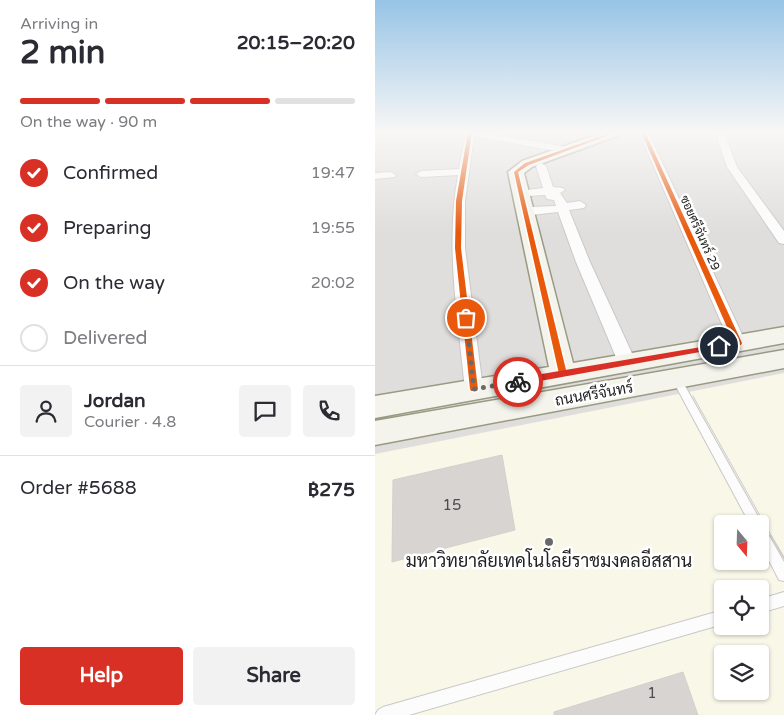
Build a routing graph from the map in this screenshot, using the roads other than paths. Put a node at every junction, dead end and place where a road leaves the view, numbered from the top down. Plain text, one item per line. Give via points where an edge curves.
1 (464, 165) edge
2 (525, 165) edge
3 (658, 165) edge
4 (731, 165) edge
5 (463, 172) junction
6 (546, 173) dead end
7 (421, 174) dead end
8 (391, 175) dead end
9 (375, 176) edge
10 (567, 190) dead end
11 (527, 193) dead end
12 (555, 202) junction
13 (580, 205) dead end
14 (531, 211) dead end
15 (784, 240) edge
16 (784, 335) edge
17 (738, 343) junction
18 (784, 359) edge
19 (621, 364) junction
20 (563, 374) junction
21 (677, 379) junction
22 (474, 389) junction
23 (375, 407) edge
24 (375, 433) edge
25 (751, 515) edge
26 (769, 548) edge
27 (784, 575) edge
28 (784, 599) edge
29 (769, 603) edge
30 (714, 620) edge
31 (383, 715) edge

1 - 5 street
2 - 20 main road via 516,172
3 - 17 street, ซอยศรีจันทร์ 29
4 - 15 street
5 - 7 street
5 - 22 street via 458,248
6 - 12 street
8 - 9 street
10 - 12 street
11 - 12 street
12 - 13 street
12 - 14 street
12 - 19 street via 573,263
16 - 17 main road, ถนนศรีจันทร์
17 - 19 main road, ถนนศรีจันทร์
18 - 21 main road, ถนนศรีจันทร์
19 - 20 main road, ถนนศรีจันทร์
20 - 22 main road, ถนนศรีจันทร์
21 - 24 main road, ถนนศรีจันทร์
21 - 25 lane
22 - 23 main road, ถนนศรีจันทร์
26 - 27 lane
28 - 29 lane
30 - 31 lane

